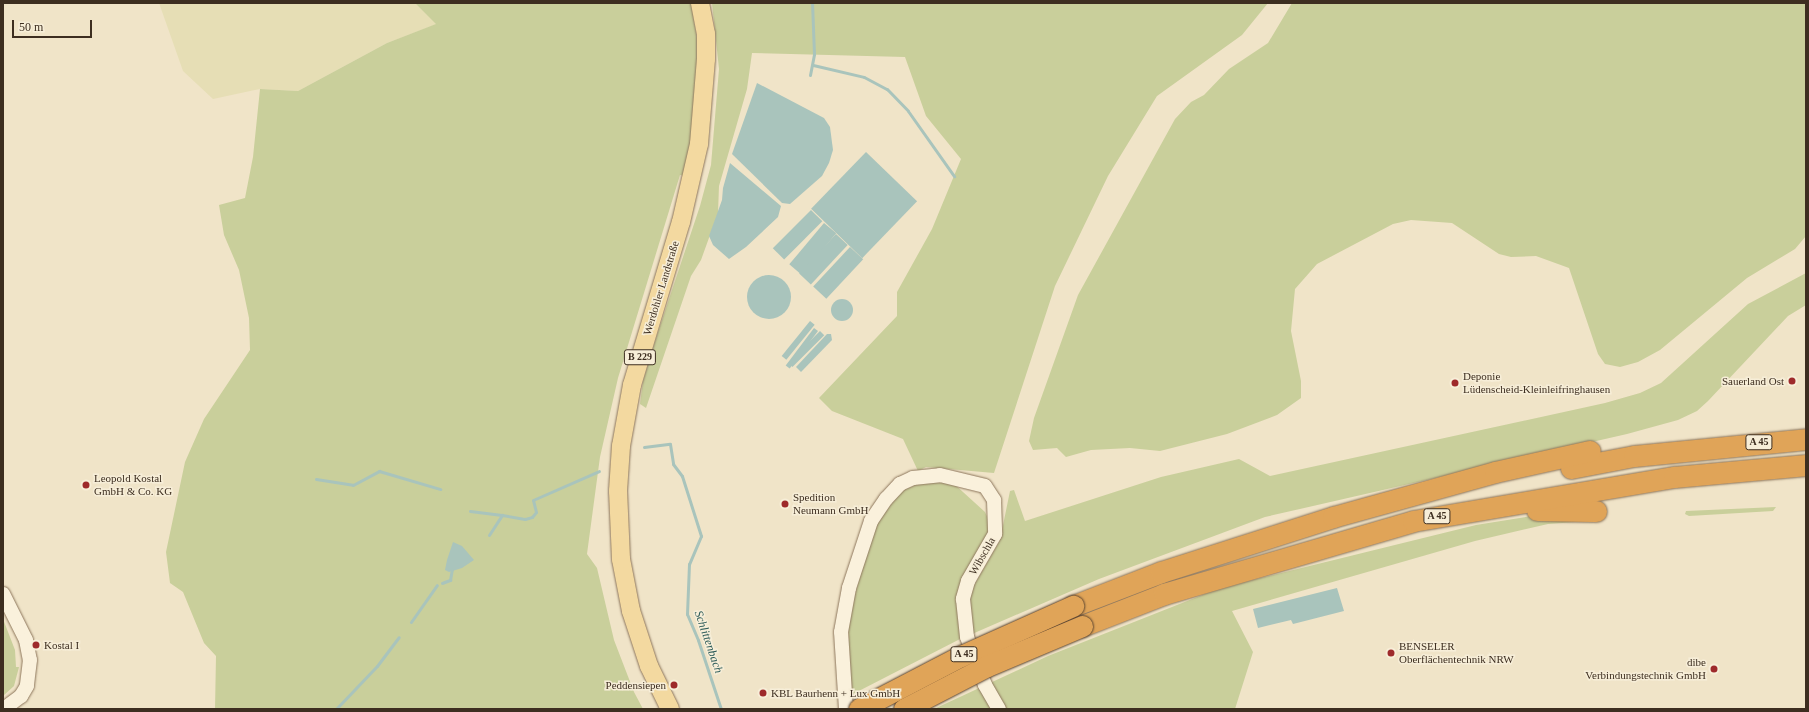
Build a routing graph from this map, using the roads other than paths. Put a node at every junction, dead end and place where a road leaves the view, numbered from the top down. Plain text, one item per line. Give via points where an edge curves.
1 (700, 3) edge
2 (1806, 439) edge
3 (1590, 451) dead end
4 (1806, 465) edge
5 (1421, 494) junction
6 (1596, 510) dead end
7 (1427, 518) junction
8 (3, 594) edge
9 (4, 709) edge
10 (670, 709) edge
11 (846, 709) edge
12 (859, 709) edge
13 (904, 709) edge
14 (999, 709) edge

1 - 10 main road, Werdohler Landstraße / B 229 via 706,34 706,59 699,144 681,222 632,385 621,446 618,491 621,559 631,611 649,666
2 - 5 highway, A 45 via 1634,456
3 - 5 highway via 1502,470
4 - 7 highway, A 45 via 1674,477
5 - 12 highway, A 45, bridge via 1243,545 1161,572 1073,606 961,656
6 - 7 highway via 1550,509
7 - 13 highway, A 45, bridge via 1164,594 986,666
8 - 9 street via 26,640 30,660 27,686 20,696
11 - 14 street, Wibschla via 841,632 849,588 871,521 900,484 913,478 940,474 986,486 994,500 995,534 968,581 963,599 967,637 984,685

